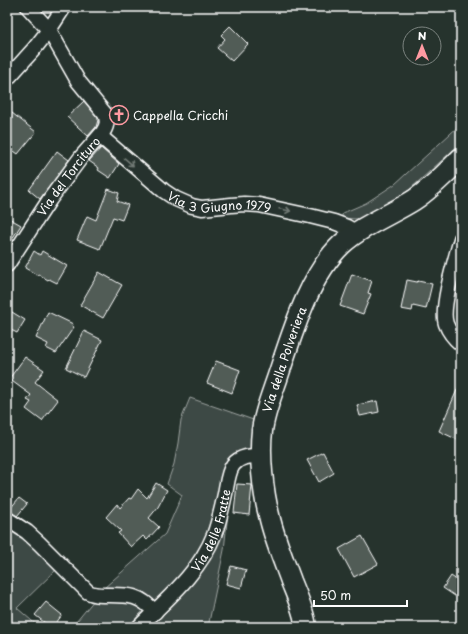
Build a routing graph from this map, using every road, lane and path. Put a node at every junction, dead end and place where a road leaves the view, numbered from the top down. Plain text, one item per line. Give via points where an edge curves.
1 (28, 7) edge
2 (64, 7) edge
3 (49, 30) junction
4 (7, 79) edge
5 (100, 136) junction
6 (461, 158) edge
7 (355, 234) junction
8 (461, 239) edge
9 (7, 265) edge
10 (461, 343) edge
11 (261, 456) junction
12 (7, 519) edge
13 (155, 612) junction
14 (139, 627) edge
15 (306, 627) edge

1 - 3 street
2 - 3 street
3 - 4 street
3 - 5 street, Via del Torcituro via 78,81 107,118 106,128
5 -> 7 street, Via 3 Giugno 1979 via 164,191 192,206 202,208 231,204 259,205 334,222 347,227
5 - 9 street, Via del Torcituro via 50,199
6 - 7 main road, Via della Polveriera via 414,200
7 - 11 main road, Via della Polveriera via 335,252 308,295 265,416
8 - 10 street via 444,313 446,325
11 - 13 street, Via delle Fratte via 245,457 232,466 214,535 204,556 179,588
11 - 15 main road, Via della Polveriera via 272,529 300,602
12 - 13 street via 39,542 88,592 96,595 134,597 148,604
13 - 14 street, Via delle Fratte

